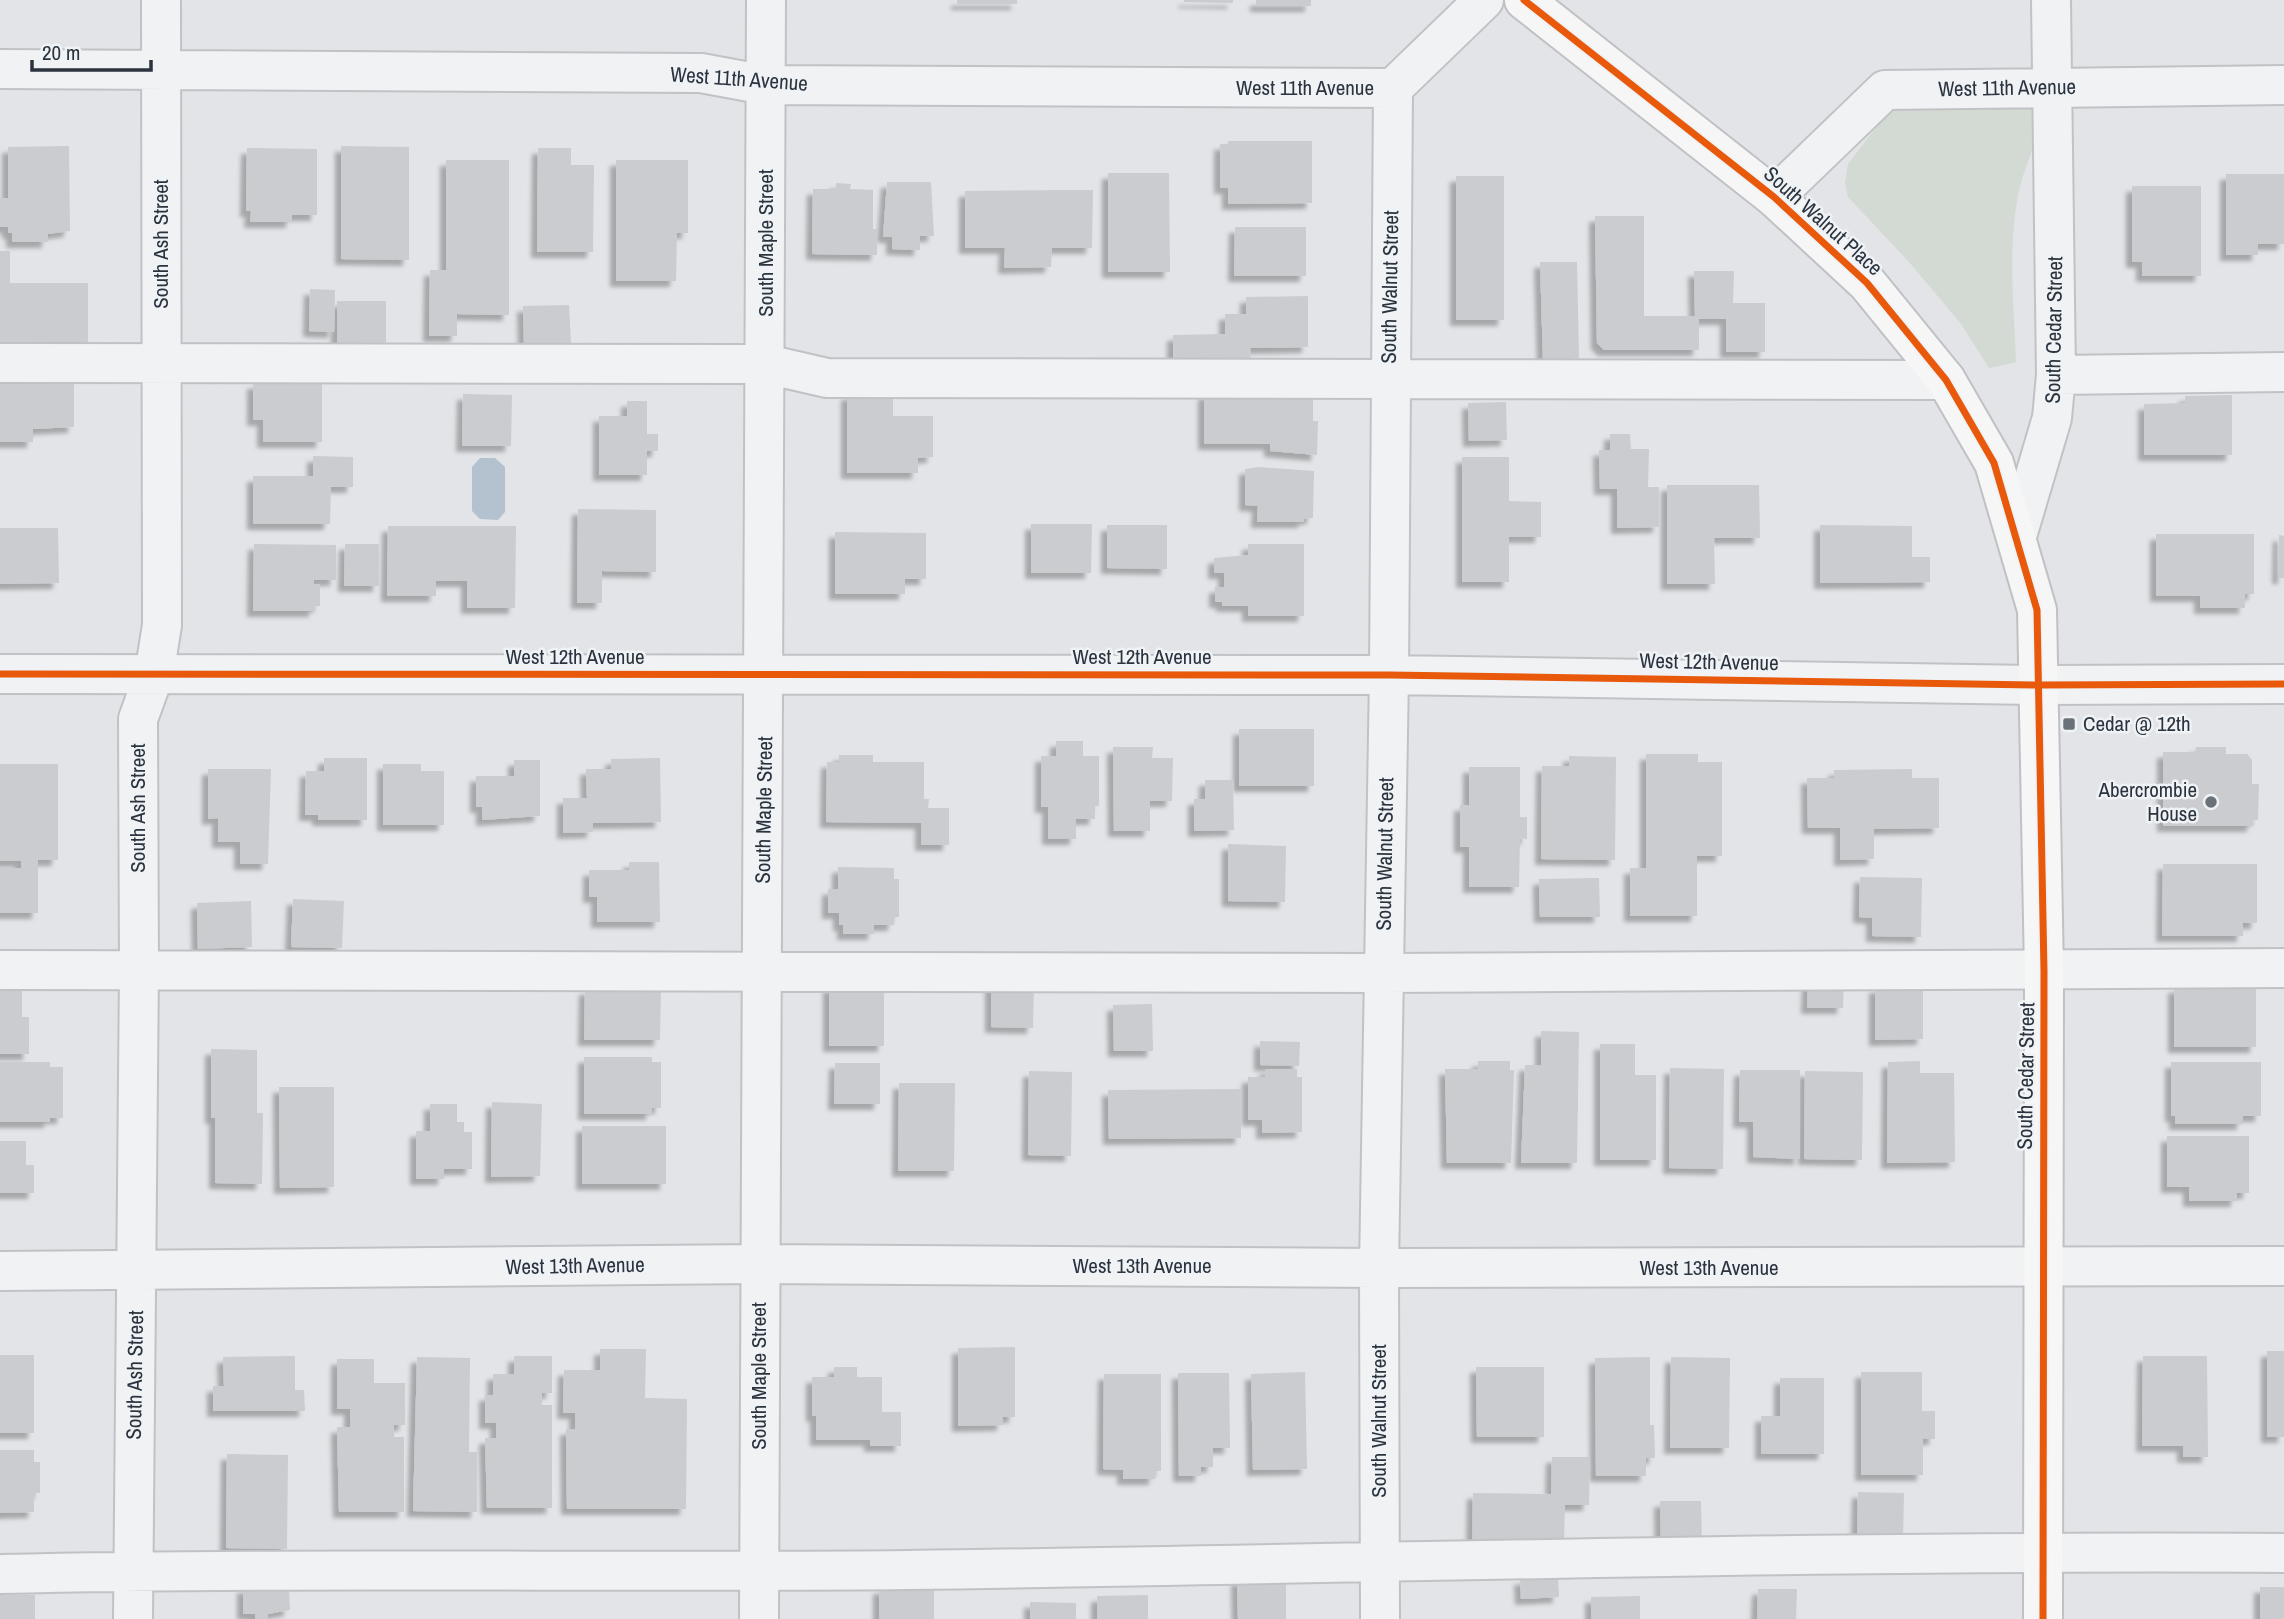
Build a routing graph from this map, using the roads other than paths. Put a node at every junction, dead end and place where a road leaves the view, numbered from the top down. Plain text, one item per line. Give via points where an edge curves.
1 (161, 0) edge
2 (766, 0) edge
3 (1483, 0) edge
4 (1524, 0) edge
5 (2051, 0) edge
6 (0, 69) edge
7 (161, 70) junction
8 (766, 85) junction
9 (2284, 85) edge
10 (1392, 88) junction
11 (2053, 88) junction
12 (1774, 197) junction
13 (160, 362) junction
14 (0, 363) edge
15 (766, 364) junction
16 (2284, 372) edge
17 (2056, 375) junction
18 (1389, 379) junction
19 (1947, 380) junction
20 (2017, 536) junction
21 (0, 674) edge
22 (765, 674) junction
23 (154, 675) junction
24 (1388, 675) junction
25 (2284, 684) edge
26 (2040, 685) junction
27 (2284, 968) edge
28 (0, 970) edge
29 (139, 970) junction
30 (763, 970) junction
31 (2044, 971) junction
32 (1383, 973) junction
33 (760, 1264) junction
34 (2284, 1266) edge
35 (1379, 1268) junction
36 (2042, 1268) junction
37 (136, 1270) junction
38 (0, 1271) edge
39 (2043, 1552) junction
40 (2284, 1553) edge
41 (1380, 1563) junction
42 (132, 1571) junction
43 (759, 1572) junction
44 (0, 1574) edge
45 (133, 1619) edge
46 (759, 1619) edge
47 (1380, 1619) edge
48 (2043, 1619) edge

1 - 7 street, South Ash Street
2 - 8 street, South Maple Street
3 - 10 street, West 11th Avenue
4 - 12 main road, South Walnut Place
5 - 11 street, South Cedar Street
6 - 7 street, West 11th Avenue
7 - 8 street, West 11th Avenue via 701,73
7 - 13 street, South Ash Street
8 - 10 street, West 11th Avenue
8 - 15 street, South Maple Street
9 - 11 street, West 11th Avenue
10 - 18 street, South Walnut Street
11 - 12 street, West 11th Avenue via 1885,90
11 - 17 street, South Cedar Street
12 - 19 main road, South Walnut Place via 1867,283
13 - 14 street
13 - 15 street
13 - 23 street, South Ash Street via 162,625
15 - 18 street via 827,378
15 - 22 street, South Maple Street
16 - 17 street
17 - 20 street, South Cedar Street via 2052,418
18 - 19 street
18 - 24 street, South Walnut Street
19 - 20 main road, South Walnut Place via 1994,463
20 - 26 main road, South Cedar Street via 2037,610
21 - 23 street, West 12th Avenue
22 - 23 street, West 12th Avenue
22 - 24 street, West 12th Avenue
22 - 30 street, South Maple Street
23 - 29 street, South Ash Street via 138,719
24 - 26 street, West 12th Avenue
24 - 32 street, South Walnut Street
25 - 26 street, West 12th Avenue
26 - 31 main road, South Cedar Street
27 - 31 street
28 - 29 street
29 - 30 street
29 - 37 street, South Ash Street
30 - 32 street
30 - 33 street, South Maple Street
31 - 32 street
31 - 36 main road, South Cedar Street
32 - 35 street, South Walnut Street
33 - 35 street, West 13th Avenue
33 - 37 street, West 13th Avenue
33 - 43 street, South Maple Street
34 - 36 street, West 13th Avenue
35 - 36 street, West 13th Avenue
35 - 41 street, South Walnut Street
36 - 39 main road, South Cedar Street
37 - 38 street, West 13th Avenue
37 - 42 street, South Ash Street
39 - 40 street
39 - 41 street
39 - 48 main road, South Cedar Street
41 - 43 street
41 - 47 street, South Walnut Street
42 - 43 street
42 - 44 street
42 - 45 street, South Ash Street
43 - 46 street, South Maple Street

